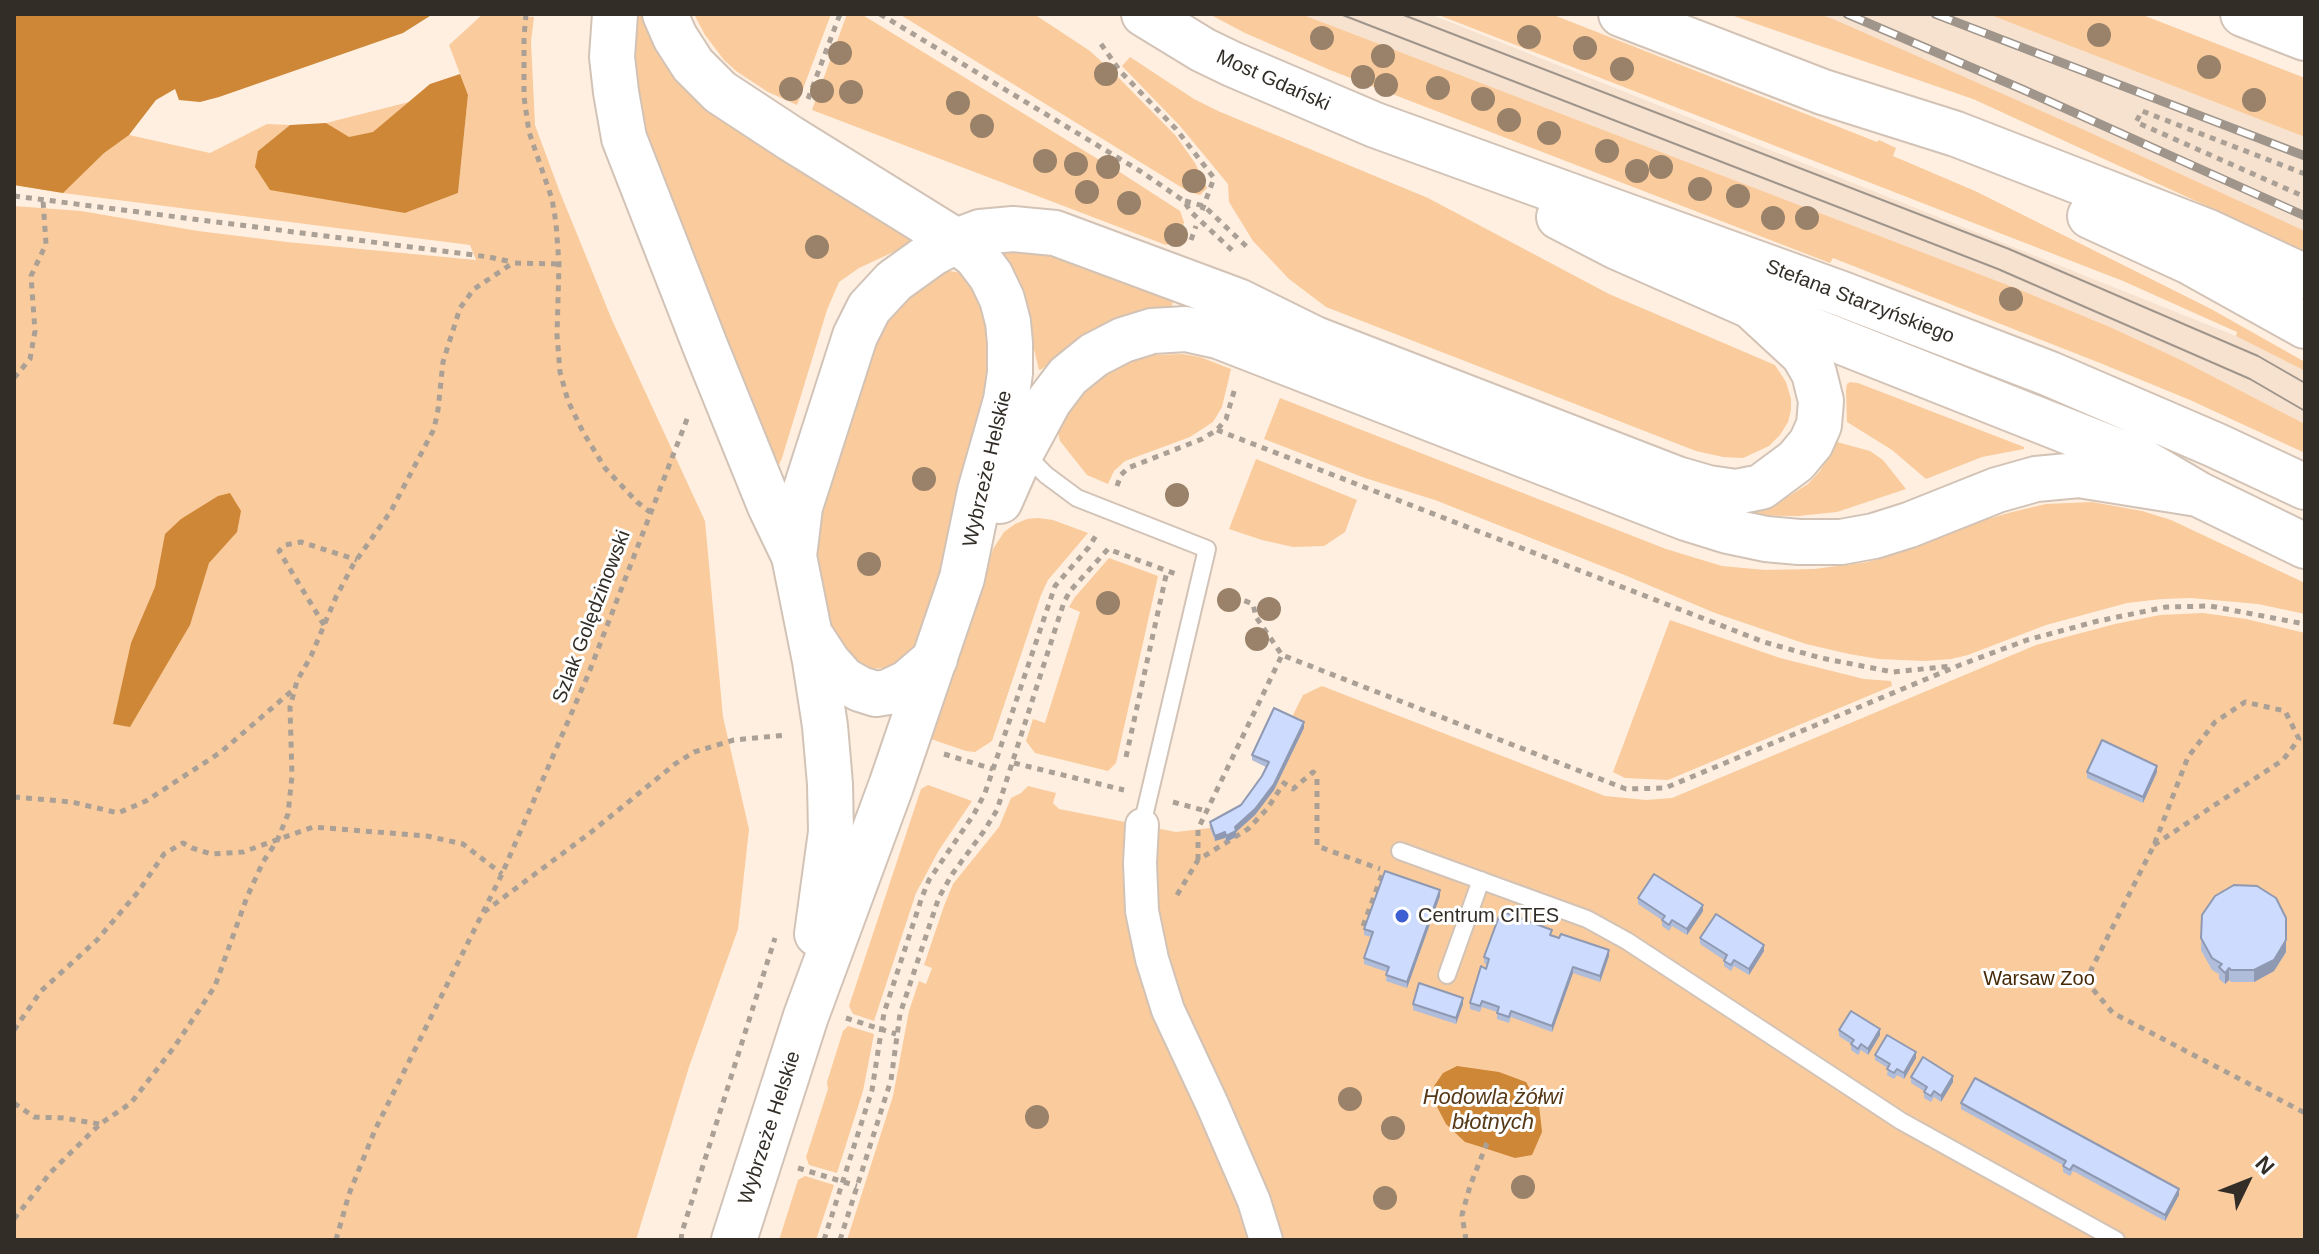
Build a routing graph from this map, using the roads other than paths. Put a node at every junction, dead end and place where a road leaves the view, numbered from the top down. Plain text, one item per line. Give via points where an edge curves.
1 (615, 14) edge
2 (665, 14) edge
3 (1144, 14) edge
4 (1621, 14) edge
5 (2243, 14) edge
6 (2305, 38) edge
7 (1823, 92) junction
8 (1407, 139) junction
9 (956, 241) junction
10 (2305, 277) edge
11 (1751, 306) junction
12 (2305, 326) edge
13 (1006, 400) junction
14 (1022, 451) junction
15 (2305, 487) edge
16 (2198, 494) junction
17 (2305, 546) edge
18 (794, 556) junction
19 (962, 578) junction
20 (810, 634) junction
21 (935, 659) junction
22 (1145, 811) joint
23 (1400, 851) dead end
24 (1481, 880) junction
25 (1447, 975) dead end
26 (824, 1016) junction
27 (734, 1240) edge
28 (1266, 1240) edge
29 (2116, 1240) edge

1 - 18 main road, Wybrzeże Helskie via 612,57 624,138
2 - 9 main road, Wybrzeże Helskie via 693,65 720,92
3 - 8 main road, Most Gdański via 1232,64
4 - 7 main road
5 - 6 main road
7 - 10 main road via 1956,134 2206,231
7 - 12 main road via 2190,262
8 - 11 main road via 1615,246
8 - 15 main road, Stefana Starzyńskiego via 1857,299 2050,374
9 - 11 main road via 1013,229 1055,233 1238,301 1315,339 1677,479 1736,492 1761,487 1796,461 1819,425 1821,401 1803,354
9 - 13 main road, Wybrzeże Helskie via 976,256 1002,299 1010,343
9 - 18 main road via 894,281 869,308 855,336 800,507
11 - 16 main road via 2140,460
13 - 14 lane via 1010,428
13 - 19 main road, Wybrzeże Helskie
14 - 16 main road via 1049,401 1094,355 1152,331 1186,329 1229,340 1686,518 1766,539 1841,542 1874,536 2036,479 2079,475
14 - 19 main road
14 - 22 lane via 1077,498 1207,549
16 - 17 main road
18 - 20 main road, Wybrzeże Helskie
19 - 21 main road, Wybrzeże Helskie
20 - 21 main road via 844,680 876,694 907,683
20 - 26 main road, Wybrzeże Helskie via 830,784
21 - 26 main road, Wybrzeże Helskie
22 - 28 street via 1142,911 1152,959 1168,1010 1254,1201
23 - 24 lane
24 - 25 lane
24 - 29 lane via 1587,919 1627,941 1901,1121
26 - 27 main road, Wybrzeże Helskie

